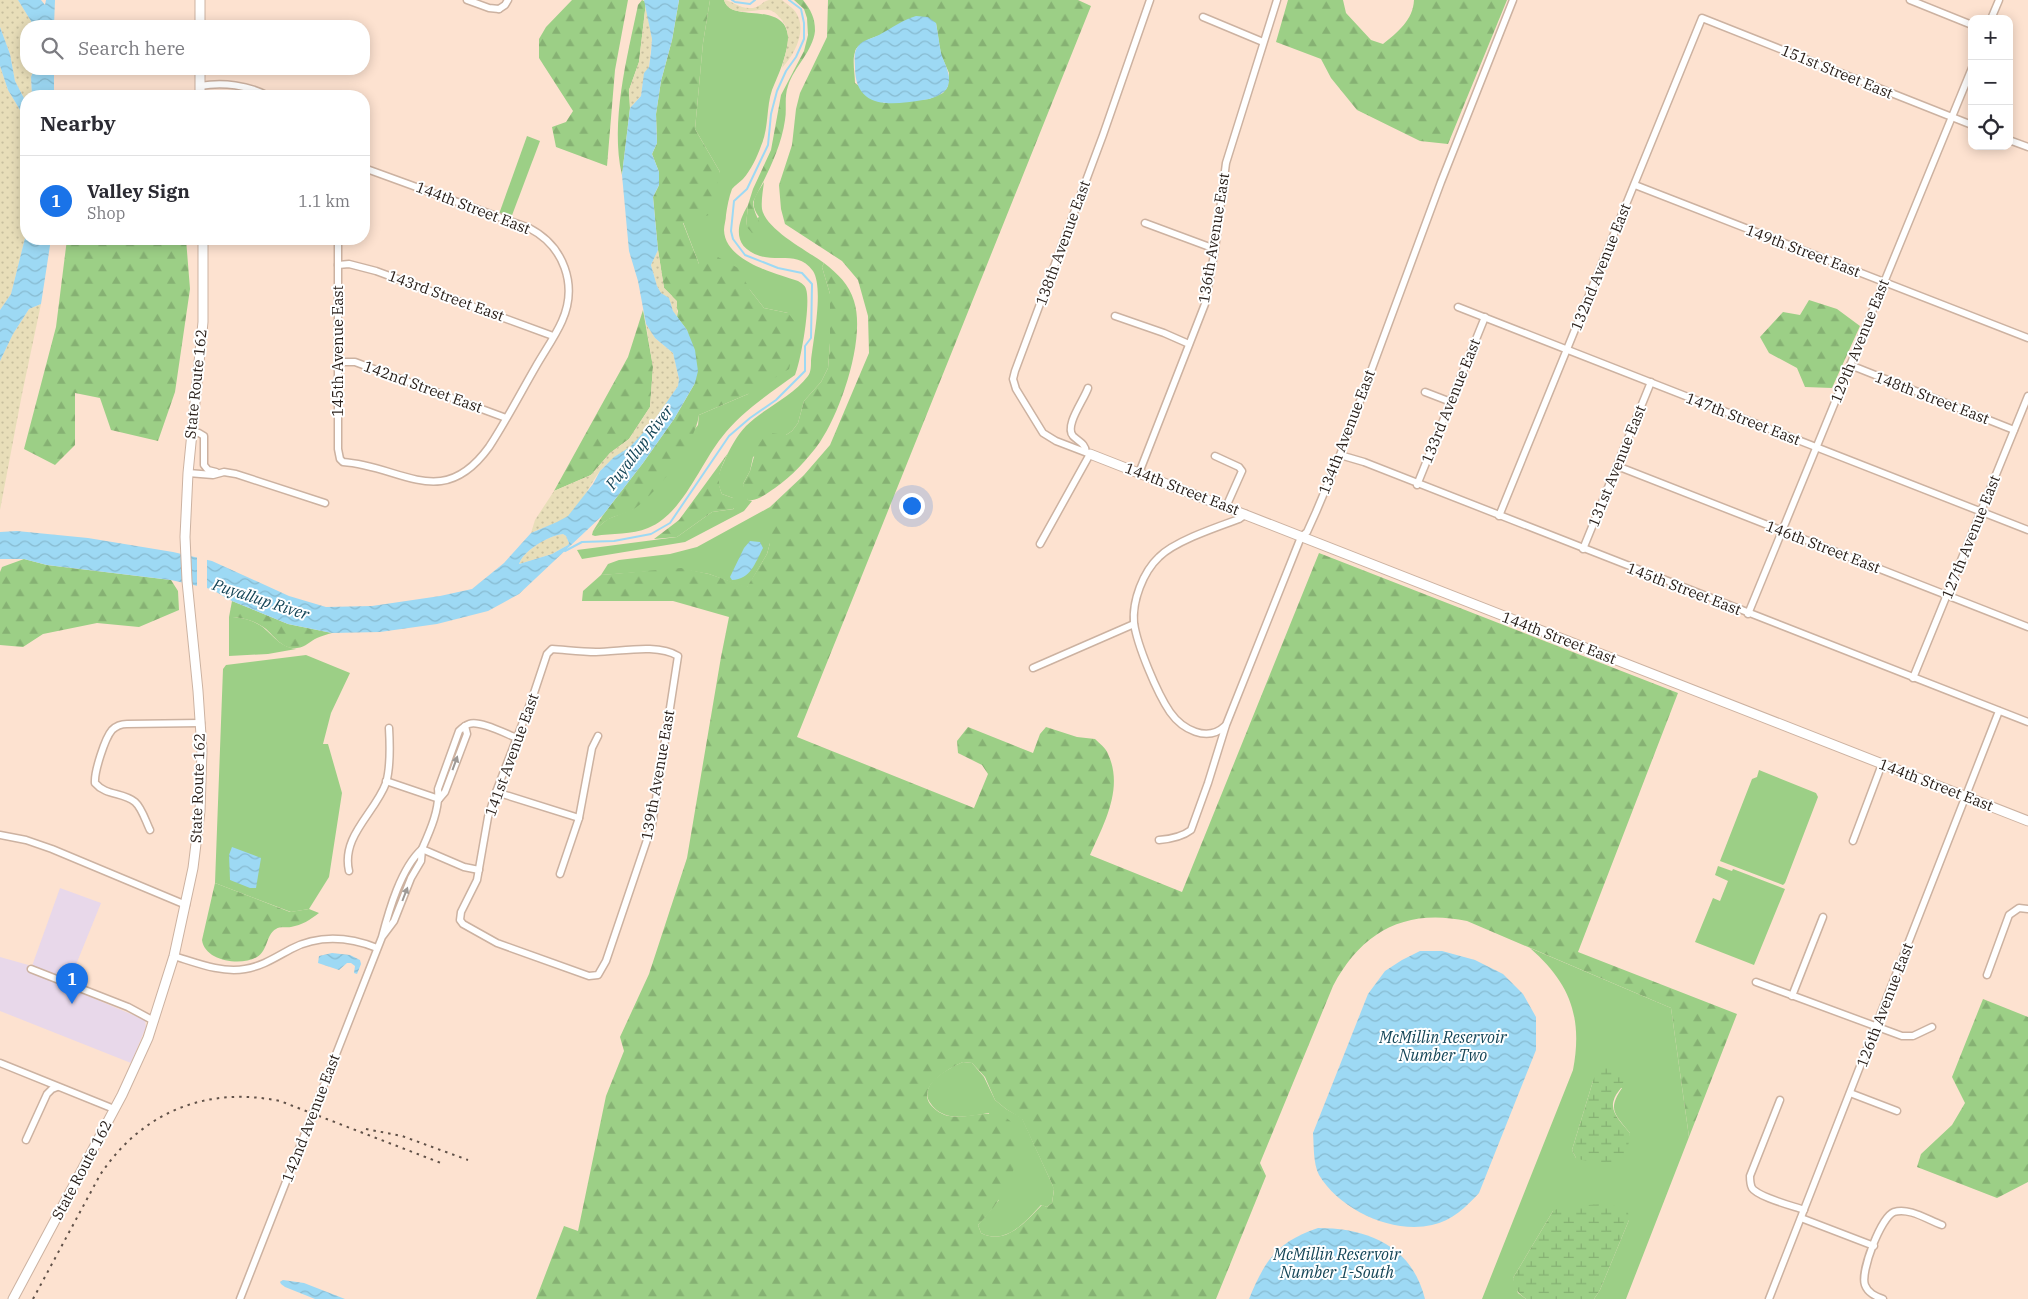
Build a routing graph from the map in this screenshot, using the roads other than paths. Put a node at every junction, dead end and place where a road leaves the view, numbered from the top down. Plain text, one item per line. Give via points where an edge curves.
1 (200, 0) edge
2 (467, 0) edge
3 (508, 0) edge
4 (1150, 0) edge
5 (1277, 0) edge
6 (1512, 0) edge
7 (1910, 0) edge
8 (1999, 0) edge
9 (1993, 15) edge
10 (1203, 17) dead end
11 (1702, 18) joint
12 (200, 20) edge
13 (1968, 22) edge
14 (1263, 42) junction
15 (200, 75) edge
16 (1968, 78) edge
17 (200, 86) junction
18 (200, 90) edge
19 (254, 90) edge
20 (1952, 118) junction
21 (1968, 124) edge
22 (2013, 141) edge
23 (2028, 147) edge
24 (370, 170) edge
25 (1634, 185) junction
26 (1145, 223) dead end
27 (203, 245) edge
28 (338, 245) edge
29 (1215, 249) junction
30 (338, 265) junction
31 (1884, 282) junction
32 (1458, 307) dead end
33 (1115, 316) dead end
34 (1485, 317) junction
35 (553, 336) junction
36 (2028, 338) edge
37 (1189, 344) junction
38 (1568, 350) junction
39 (338, 362) junction
40 (1850, 366) junction
41 (1651, 382) junction
42 (1088, 388) dead end
43 (1426, 392) dead end
44 (2028, 396) edge
45 (1451, 402) junction
46 (506, 418) junction
47 (2014, 430) junction
48 (192, 432) junction
49 (1816, 447) junction
50 (1088, 453) junction
51 (1340, 455) junction
52 (1215, 456) dead end
53 (1617, 466) junction
54 (217, 472) junction
55 (188, 473) junction
56 (1139, 473) junction
57 (450, 479) joint
58 (1417, 485) junction
59 (325, 503) dead end
60 (1226, 507) junction
61 (1981, 512) junction
62 (1246, 514) junction
63 (1499, 516) junction
64 (2028, 530) edge
65 (1782, 531) junction
66 (1301, 537) junction
67 (1040, 544) dead end
68 (1583, 549) junction
69 (1947, 595) junction
70 (1748, 614) junction
71 (1134, 624) junction
72 (2028, 627) edge
73 (552, 649) joint
74 (1033, 668) dead end
75 (1913, 678) junction
76 (1999, 711) junction
77 (200, 722) junction
78 (2028, 722) edge
79 (1226, 726) junction
80 (389, 728) dead end
81 (598, 736) dead end
82 (517, 738) junction
83 (1882, 764) junction
84 (386, 781) junction
85 (496, 792) junction
86 (1966, 797) junction
87 (439, 799) junction
88 (579, 818) junction
89 (2028, 821) edge
90 (150, 830) dead end
91 (0, 835) edge
92 (1159, 840) dead end
93 (1853, 841) dead end
94 (422, 849) junction
95 (479, 870) junction
96 (349, 871) dead end
97 (560, 874) dead end
98 (186, 905) junction
99 (2028, 909) edge
100 (1823, 917) dead end
101 (460, 920) joint
102 (377, 948) junction
103 (174, 956) junction
104 (31, 969) dead end
105 (1987, 975) dead end
106 (1756, 982) dead end
107 (1792, 996) junction
108 (154, 1021) junction
109 (1876, 1027) junction
110 (1932, 1027) dead end
111 (0, 1063) edge
112 (55, 1086) junction
113 (1850, 1093) junction
114 (1780, 1100) dead end
115 (114, 1109) junction
116 (1897, 1112) dead end
117 (26, 1140) dead end
118 (1804, 1210) junction
119 (1801, 1218) junction
120 (1942, 1225) dead end
121 (1874, 1246) junction
122 (14, 1299) edge
123 (240, 1299) edge
124 (1769, 1299) edge
125 (1882, 1299) edge

1 - 12 main road
2 - 3 street via 500,11
4 - 50 street, 138th Avenue East via 1013,379 1043,433
5 - 14 street, 136th Avenue East
6 - 51 street, 134th Avenue East
7 - 13 street
8 - 9 street
10 - 14 street
11 - 20 street, 151st Street East
11 - 25 street, 132nd Avenue East
14 - 29 street, 136th Avenue East via 1226,163
15 - 17 main road
16 - 20 street, 129th Avenue East
17 - 18 main road
17 - 19 street via 240,86
20 - 21 street, 151st Street East
20 - 31 street, 129th Avenue East
22 - 23 street
24 - 35 street, 144th Street East via 529,228 551,244 562,259 569,294 562,322
25 - 31 street, 149th Street East
25 - 38 street, 132nd Avenue East
26 - 29 street
27 - 48 main road, State Route 162 via 203,322
28 - 30 street, 145th Avenue East
29 - 37 street, 136th Avenue East via 1205,304
30 - 35 street, 143rd Street East via 357,265 376,271
30 - 39 street, 145th Avenue East
31 - 36 street, 149th Street East
31 - 40 street, 129th Avenue East
32 - 34 street, 147th Street East
33 - 37 street
34 - 38 street, 147th Street East
34 - 45 street, 133rd Avenue East
35 - 46 street, 144th Street East
37 - 56 street, 136th Avenue East
38 - 41 street, 147th Street East
38 - 63 street, 132nd Avenue East
39 - 46 street, 142nd Street East via 355,362
39 - 57 street, 145th Avenue East via 340,459 420,482
40 - 47 street, 148th Street East
40 - 49 street, 129th Avenue East
41 - 49 street, 147th Street East
41 - 53 street, 131st Avenue East
42 - 50 street via 1070,429
43 - 45 street
44 - 47 street, 127th Avenue East
45 - 58 street, 133rd Avenue East
46 - 57 street, 144th Street East via 482,458
47 - 61 street, 127th Avenue East
48 - 54 street via 204,436 204,465 208,470
48 - 55 main road, State Route 162
49 - 61 street, 147th Street East
49 - 65 street, 129th Avenue East
50 - 56 main road, 144th Street East
50 - 67 street
51 - 58 street, 145th Street East
51 - 66 street, 134th Avenue East via 1307,532
52 - 60 street via 1242,471
53 - 65 street, 146th Street East
53 - 68 street, 131st Avenue East
54 - 55 street via 213,475
54 - 59 street via 236,474
55 - 77 main road, State Route 162 via 187,581
56 - 60 main road, 144th Street East
58 - 63 street, 145th Street East
60 - 62 main road, 144th Street East
61 - 64 street, 147th Street East
61 - 69 street, 127th Avenue East
62 - 66 main road, 144th Street East
62 - 71 street via 1239,520 1178,544 1160,556 1148,571 1138,594
63 - 68 street, 145th Street East
65 - 69 street, 146th Street East
65 - 70 street, 129th Avenue East
66 - 79 street, 134th Avenue East
66 - 83 main road, 144th Street East
68 - 70 street, 145th Street East
69 - 72 street, 146th Street East
69 - 75 street, 127th Avenue East
70 - 75 street, 145th Street East
71 - 74 street
71 - 79 street via 1160,694 1175,718 1194,732 1205,734 1216,733
73 - 82 street, 141st Avenue East via 547,654
73 - 101 street, 139th Avenue East via 598,652 654,650 678,656 652,825 606,962 598,975 589,976 497,943
75 - 76 street, 145th Street East
76 - 78 street, 145th Street East
76 - 86 street, 126th Avenue East
77 - 90 street via 127,724 116,727 110,734 94,775 95,783 103,790 136,803
77 - 98 main road, State Route 162 via 200,811
79 - 92 street, 134th Avenue East via 1191,830 1173,839
80 - 84 street
81 - 88 street via 592,748
82 - 85 street, 141st Avenue East
82 - 87 street, 142nd Avenue East via 480,723 465,726 467,734 445,792
83 - 86 main road, 144th Street East
83 - 93 street
84 - 87 street
84 - 96 street via 354,836 348,856
85 - 88 street
85 - 95 street, 141st Avenue East
86 - 89 main road, 144th Street East
86 - 109 street, 126th Avenue East
87 - 94 street, 142nd Avenue East
88 - 97 street
91 - 98 street via 52,849
94 - 95 street
94 - 102 street, 142nd Avenue East via 421,861 394,921
95 - 101 street, 141st Avenue East
98 - 103 main road, State Route 162
99 - 105 street via 2015,909 2009,915
100 - 107 street
102 - 103 street via 352,939 322,939 300,945 257,966 234,970 213,968
102 - 123 street, 142nd Avenue East
103 - 108 main road, State Route 162
104 - 108 street via 128,1007
106 - 107 street
107 - 109 street
108 - 115 main road, State Route 162
109 - 110 street via 1906,1037
109 - 113 street, 126th Avenue East
111 - 112 street
112 - 115 street
112 - 117 street via 43,1100
113 - 116 street
113 - 118 street, 126th Avenue East
114 - 118 street via 1750,1176 1751,1184 1761,1194
115 - 122 main road, State Route 162
118 - 119 street, 126th Avenue East
119 - 121 street
119 - 124 street, 126th Avenue East
120 - 121 street via 1901,1211 1894,1212 1886,1218
121 - 125 street via 1864,1277 1866,1286

